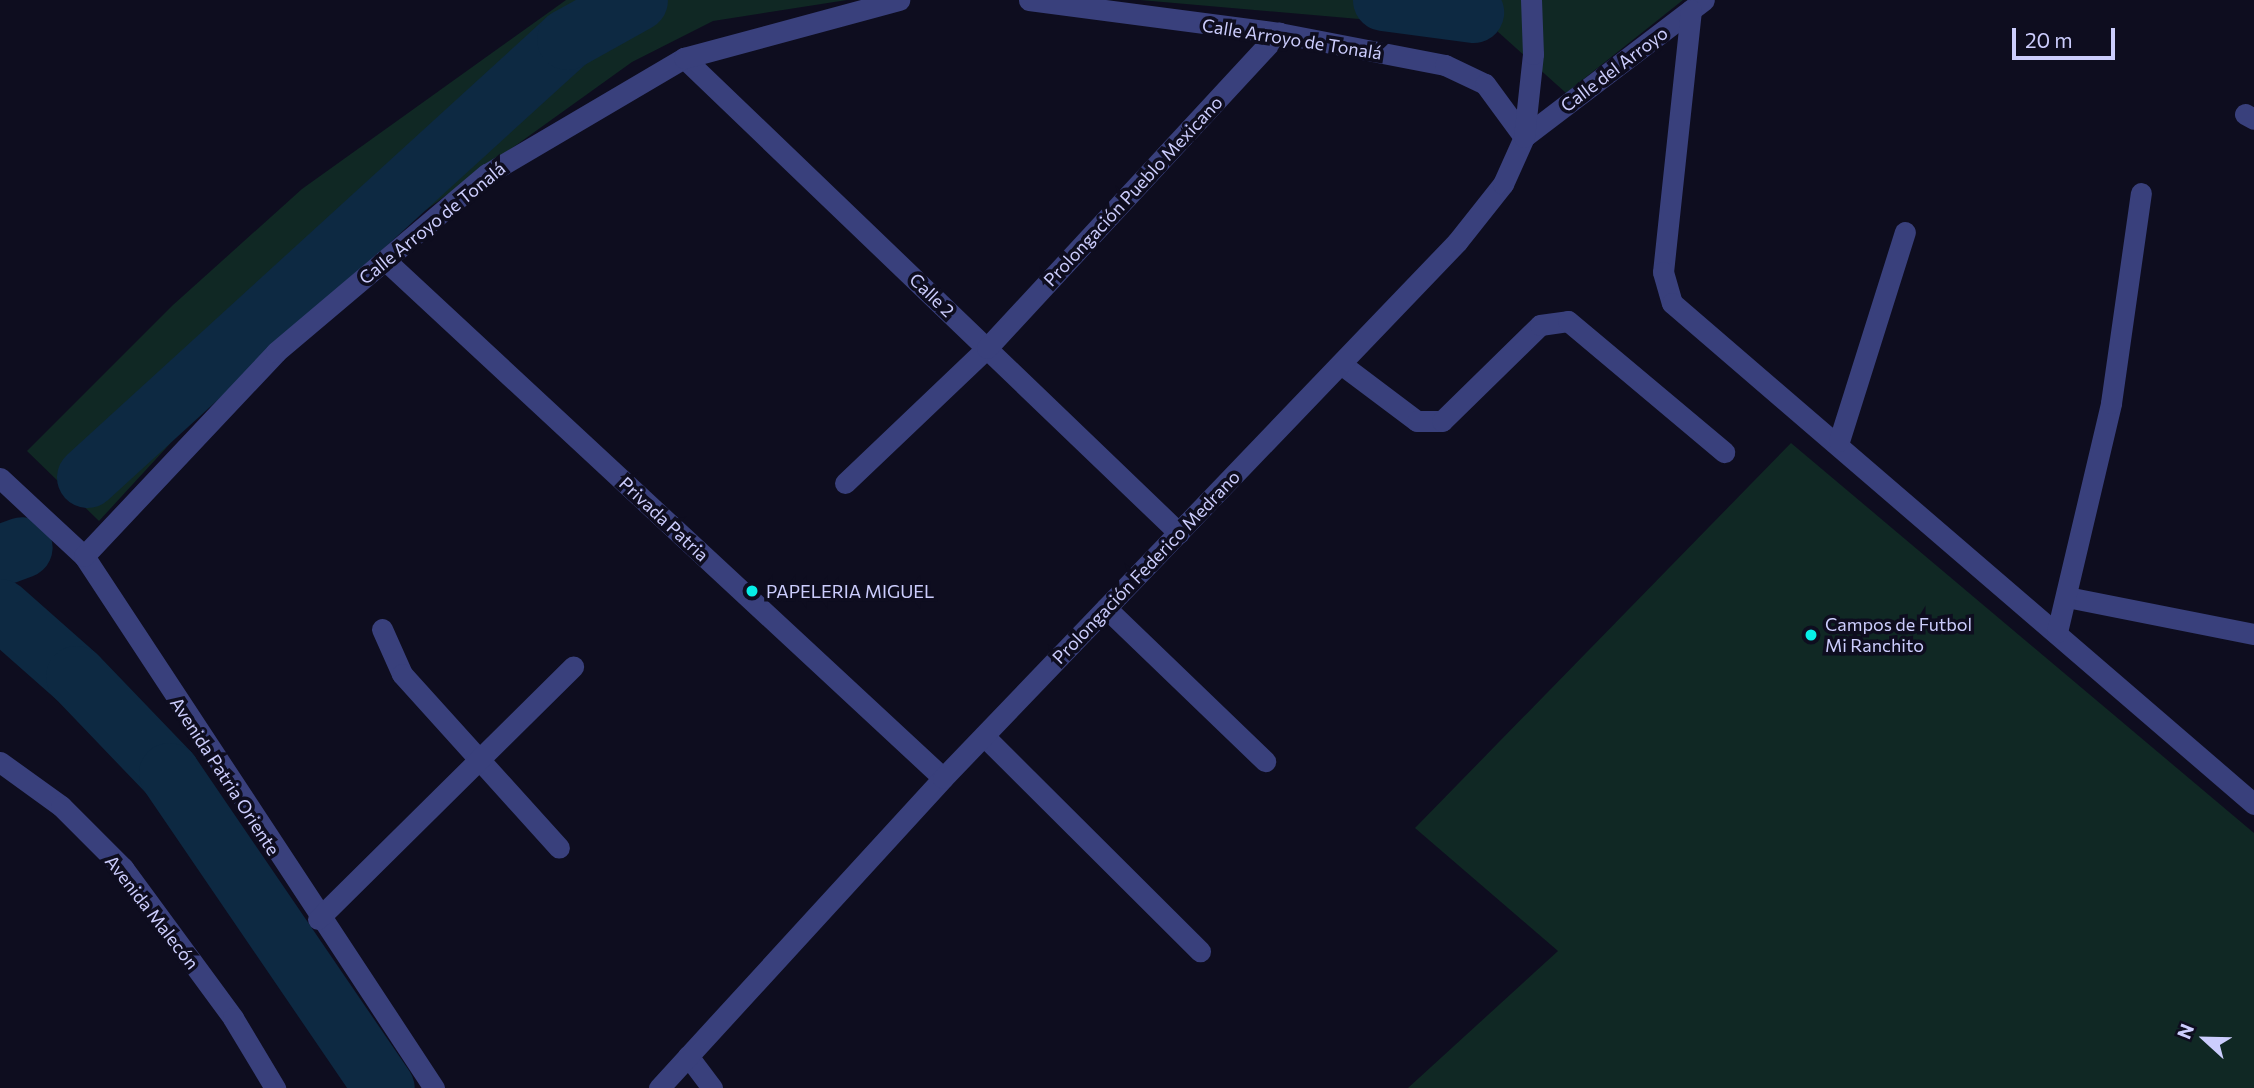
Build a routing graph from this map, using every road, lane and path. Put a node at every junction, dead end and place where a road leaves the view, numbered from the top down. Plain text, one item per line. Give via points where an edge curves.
1 (900, 0) edge
2 (1029, 0) edge
3 (1531, 0) edge
4 (1698, 5) edge
5 (1279, 33) junction
6 (684, 58) junction
7 (1524, 137) junction
8 (2141, 193) dead end
9 (1905, 232) dead end
10 (385, 260) junction
11 (987, 348) junction
12 (1341, 364) junction
13 (1839, 441) junction
14 (1724, 452) dead end
15 (0, 478) edge
16 (845, 483) dead end
17 (1179, 533) junction
18 (84, 556) junction
19 (2067, 597) junction
20 (1106, 608) junction
21 (383, 629) dead end
22 (2057, 632) junction
23 (2254, 634) edge
24 (573, 667) dead end
25 (984, 736) junction
26 (482, 759) junction
27 (1265, 761) dead end
28 (0, 762) edge
29 (943, 778) junction
30 (2254, 804) edge
31 (559, 848) dead end
32 (318, 919) junction
33 (1200, 951) dead end
34 (688, 1056) junction
35 (275, 1088) edge
36 (434, 1088) edge
37 (659, 1088) edge
38 (712, 1088) edge

1 - 6 street, Calle Arroyo de Tonalá
2 - 5 street, Calle Arroyo de Tonalá
3 - 7 street, Prolongación Federico Medrano via 1533,54
4 - 7 street, Calle del Arroyo
4 - 13 street via 1663,272 1666,294
5 - 7 street, Calle Arroyo de Tonalá via 1460,69 1485,84
5 - 11 street, Prolongación Pueblo Mexicano
6 - 10 street, Calle Arroyo de Tonalá via 487,174
6 - 11 street, Calle 2
7 - 12 street, Prolongación Federico Medrano via 1503,184 1457,242
8 - 19 street via 2111,403
9 - 13 street
10 - 18 street, Calle Arroyo de Tonalá via 276,352
10 - 29 street, Privada Patria
11 - 16 street, Prolongación Pueblo Mexicano
11 - 17 street, Calle 2
12 - 14 street via 1417,421 1441,421 1540,325 1568,321
12 - 17 street, Prolongación Federico Medrano
13 - 22 street
15 - 18 street, Avenida Patria Oriente
17 - 20 street, Prolongación Federico Medrano
18 - 32 street, Avenida Patria Oriente
19 - 22 street
19 - 23 street
20 - 25 street, Prolongación Federico Medrano
20 - 27 street
21 - 26 street via 402,674
22 - 30 street
24 - 26 street
25 - 29 street, Prolongación Federico Medrano
25 - 33 street
26 - 31 street
26 - 32 street
28 - 35 street, Avenida Malecón via 61,806 123,868 233,1018
29 - 34 street, Prolongación Federico Medrano
32 - 36 street, Avenida Patria Oriente
34 - 37 street, Prolongación Federico Medrano
34 - 38 street

